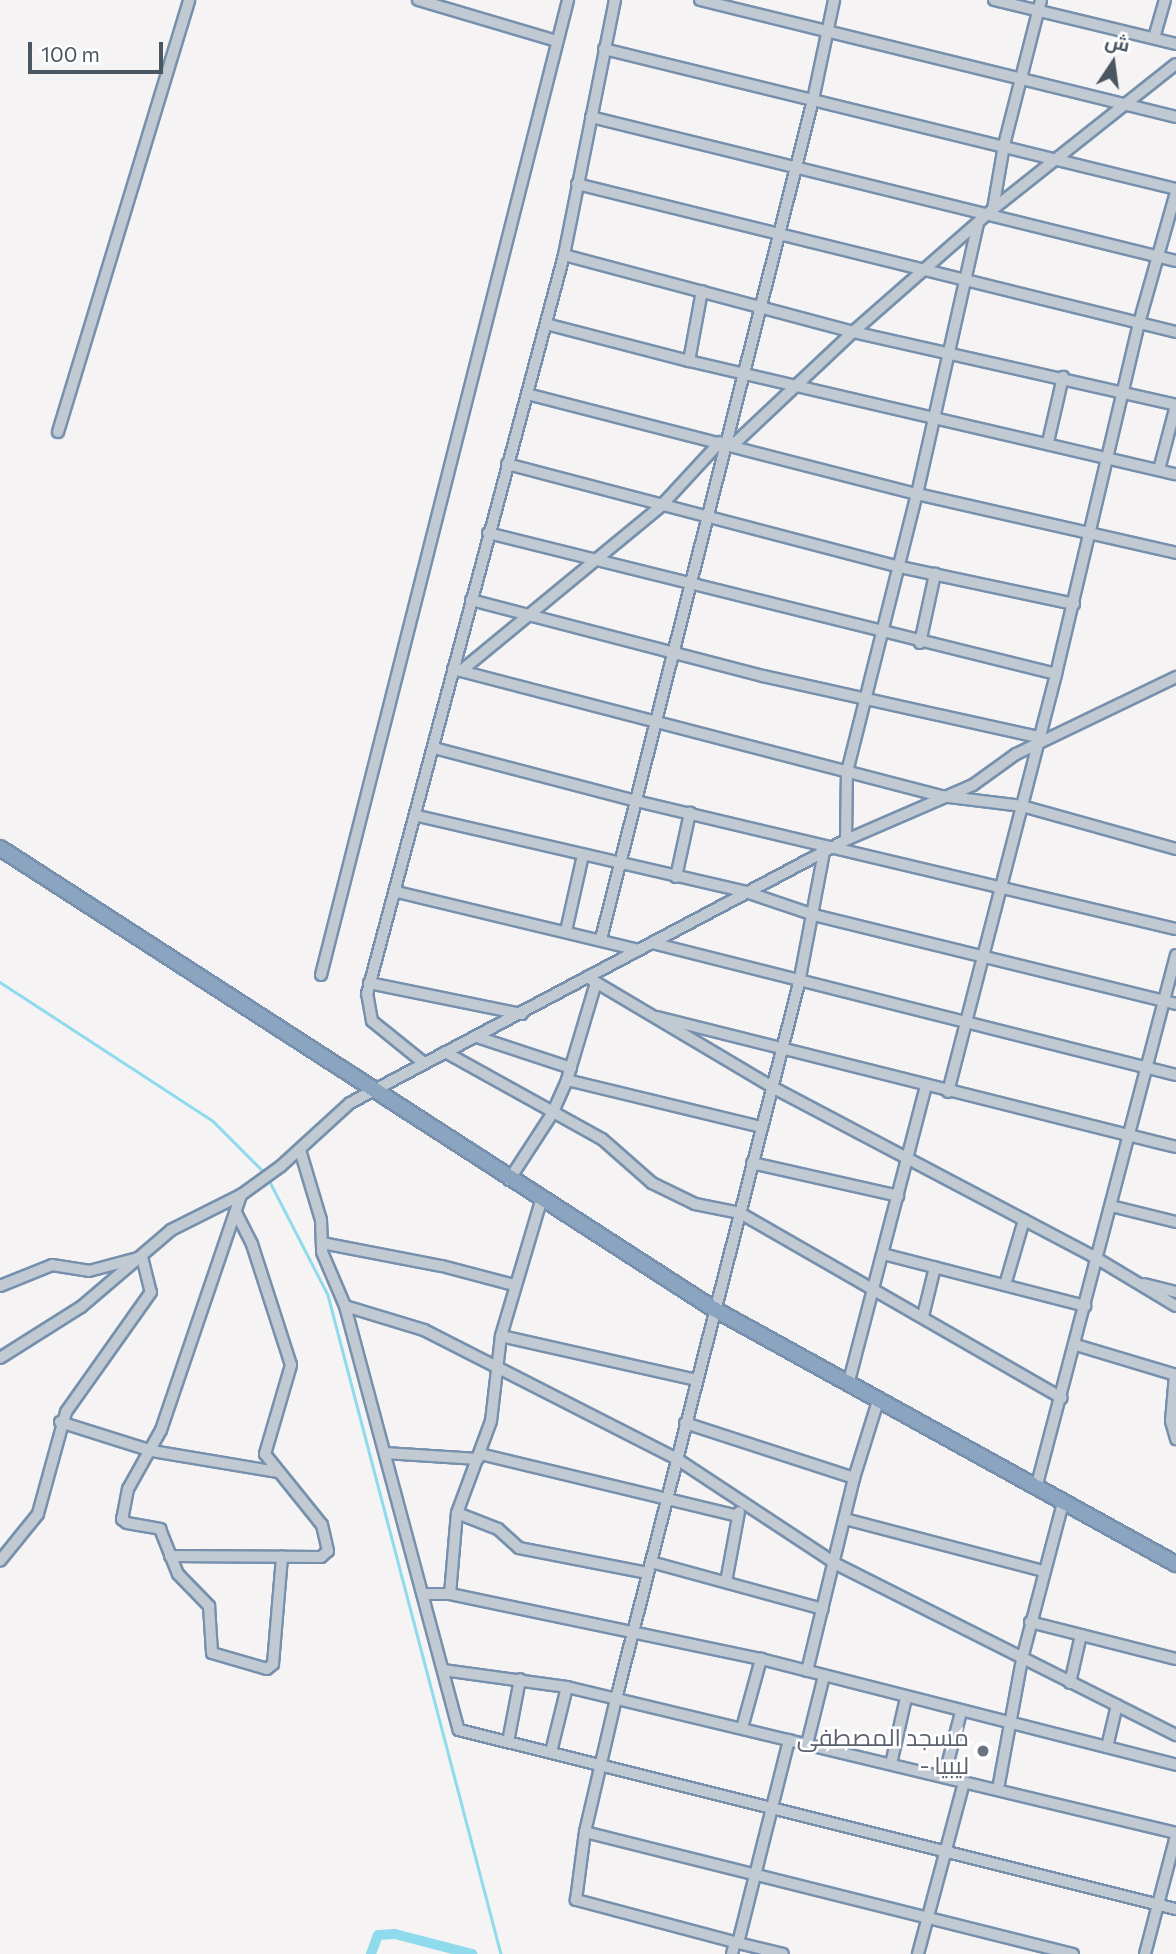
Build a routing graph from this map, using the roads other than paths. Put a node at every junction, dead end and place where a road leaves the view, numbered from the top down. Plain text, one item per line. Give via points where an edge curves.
1 (189, 0) edge
2 (418, 0) edge
3 (568, 0) edge
4 (615, 0) edge
5 (700, 0) edge
6 (834, 0) edge
7 (994, 0) edge
8 (1041, 0) edge
9 (1165, 0) edge
10 (1038, 11) junction
11 (828, 32) junction
12 (1154, 38) junction
13 (556, 41) junction
14 (1176, 44) edge
15 (604, 49) junction
16 (1176, 64) edge
17 (1019, 80) junction
18 (813, 100) junction
19 (1123, 102) junction
20 (591, 117) junction
21 (1176, 117) edge
22 (1004, 145) junction
23 (1053, 158) junction
24 (796, 164) junction
25 (578, 184) junction
26 (1176, 190) edge
27 (990, 213) junction
28 (978, 224) junction
29 (778, 233) junction
30 (564, 256) junction
31 (1158, 257) junction
32 (1176, 261) edge
33 (924, 270) junction
34 (967, 281) junction
35 (702, 290) junction
36 (759, 306) junction
37 (1139, 323) junction
38 (546, 324) junction
39 (853, 332) junction
40 (1176, 332) edge
41 (948, 354) junction
42 (689, 361) junction
43 (744, 375) junction
44 (1063, 377) junction
45 (796, 385) junction
46 (1124, 392) junction
47 (527, 394) junction
48 (1176, 405) edge
49 (934, 418) junction
50 (58, 432) dead end
51 (1048, 442) junction
52 (726, 444) junction
53 (1109, 457) junction
54 (507, 464) junction
55 (1159, 470) junction
56 (1176, 474) edge
57 (917, 494) junction
58 (661, 506) junction
59 (704, 517) junction
60 (488, 533) junction
61 (1089, 533) junction
62 (1176, 553) edge
63 (592, 561) junction
64 (900, 567) junction
65 (935, 575) junction
66 (690, 582) junction
67 (471, 600) junction
68 (1074, 604) junction
69 (529, 615) junction
70 (883, 634) junction
71 (920, 643) junction
72 (673, 653) junction
73 (457, 670) junction
74 (1056, 674) junction
75 (1176, 677) edge
76 (865, 700) junction
77 (656, 722) junction
78 (1039, 740) junction
79 (434, 747) junction
80 (847, 772) junction
81 (941, 796) junction
82 (636, 801) junction
83 (1022, 806) junction
84 (690, 813) junction
85 (418, 816) junction
86 (841, 843) junction
87 (0, 848) edge
88 (1176, 849) edge
89 (824, 852) junction
90 (583, 855) junction
91 (618, 864) junction
92 (676, 877) junction
93 (1001, 887) junction
94 (397, 892) junction
95 (746, 892) junction
96 (814, 915) junction
97 (1176, 929) edge
98 (566, 931) junction
99 (601, 939) junction
100 (652, 943) junction
101 (638, 950) junction
102 (1176, 955) edge
103 (983, 956) junction
104 (320, 975) dead end
105 (587, 977) junction
106 (369, 983) junction
107 (799, 983) junction
108 (596, 984) junction
109 (1164, 1001) junction
110 (1176, 1004) edge
111 (642, 1012) junction
112 (523, 1014) junction
113 (967, 1022) junction
114 (477, 1037) junction
115 (779, 1050) junction
116 (444, 1052) junction
117 (424, 1063) junction
118 (1147, 1067) junction
119 (571, 1068) junction
120 (1176, 1074) edge
121 (567, 1080) junction
122 (926, 1086) junction
123 (772, 1087) junction
124 (374, 1092) junction
125 (948, 1092) junction
126 (552, 1114) junction
127 (762, 1127) junction
128 (1130, 1136) junction
129 (1176, 1147) edge
130 (300, 1150) junction
131 (908, 1158) junction
132 (752, 1163) junction
133 (509, 1180) junction
134 (241, 1195) junction
135 (898, 1196) junction
136 (541, 1201) junction
137 (1111, 1206) junction
138 (236, 1212) junction
139 (740, 1213) junction
140 (1024, 1220) junction
141 (1176, 1222) edge
142 (322, 1243) junction
143 (883, 1254) junction
144 (142, 1257) junction
145 (1098, 1259) junction
146 (935, 1268) junction
147 (1134, 1281) junction
148 (514, 1285) junction
149 (1005, 1285) junction
150 (0, 1286) edge
151 (874, 1287) junction
152 (1176, 1292) edge
153 (345, 1306) junction
154 (1085, 1306) junction
155 (1176, 1306) edge
156 (714, 1309) junction
157 (923, 1316) junction
158 (501, 1336) junction
159 (1076, 1345) junction
160 (0, 1358) edge
161 (496, 1367) junction
162 (1176, 1375) edge
163 (696, 1380) junction
164 (848, 1385) junction
165 (1062, 1398) junction
166 (878, 1401) junction
167 (61, 1422) junction
168 (685, 1423) junction
169 (1176, 1439) edge
170 (152, 1451) junction
171 (385, 1453) junction
172 (479, 1456) junction
173 (677, 1459) junction
174 (278, 1472) junction
175 (854, 1478) junction
176 (1036, 1488) junction
177 (666, 1502) junction
178 (742, 1502) junction
179 (1063, 1503) junction
180 (457, 1513) junction
181 (738, 1516) junction
182 (845, 1519) junction
183 (170, 1556) junction
184 (282, 1556) junction
185 (0, 1561) edge
186 (651, 1562) junction
187 (836, 1564) junction
188 (1176, 1564) edge
189 (1043, 1571) junction
190 (648, 1573) junction
191 (726, 1582) junction
192 (425, 1594) junction
193 (450, 1594) junction
194 (823, 1609) junction
195 (1030, 1622) junction
196 (633, 1633) junction
197 (1081, 1635) junction
198 (761, 1659) junction
199 (1176, 1659) edge
200 (1022, 1660) junction
201 (443, 1670) junction
202 (807, 1671) junction
203 (824, 1675) junction
204 (520, 1679) junction
205 (1070, 1683) junction
206 (567, 1687) junction
207 (906, 1698) junction
208 (616, 1699) junction
209 (1117, 1705) junction
210 (961, 1712) junction
211 (1009, 1724) junction
212 (742, 1728) junction
213 (1176, 1735) edge
214 (789, 1740) junction
215 (508, 1742) junction
216 (807, 1744) junction
217 (1107, 1747) junction
218 (551, 1752) junction
219 (601, 1764) junction
220 (891, 1764) junction
221 (1176, 1765) edge
222 (944, 1777) junction
223 (964, 1782) junction
224 (998, 1789) junction
225 (773, 1811) junction
226 (585, 1832) junction
227 (1176, 1835) edge
228 (943, 1852) junction
229 (755, 1876) junction
230 (1159, 1905) junction
231 (1176, 1909) edge
232 (927, 1917) junction
233 (736, 1943) junction
234 (732, 1954) edge
235 (783, 1954) edge
236 (918, 1954) edge
237 (1073, 1954) edge
238 (1144, 1954) edge

1 - 50 street
2 - 13 street
3 - 13 street
4 - 15 street
5 - 11 street
6 - 11 street
7 - 10 street
8 - 10 street
9 - 12 street
10 - 12 street
10 - 17 street
11 - 17 street
11 - 18 street
12 - 14 street
13 - 104 street
15 - 18 street
15 - 20 street
16 - 19 street
17 - 19 street
17 - 22 street
18 - 22 street
18 - 24 street
19 - 21 street
19 - 23 street
20 - 24 street
20 - 25 street
22 - 23 street
22 - 27 street
23 - 26 street
23 - 27 street
24 - 27 street
24 - 29 street
25 - 29 street
25 - 30 street
26 - 31 street
27 - 28 street
27 - 31 street
28 - 33 street
28 - 34 street
29 - 33 street
29 - 36 street
30 - 35 street
30 - 38 street
31 - 32 street
31 - 37 street
33 - 34 street
33 - 39 street
34 - 37 street
34 - 41 street
35 - 36 street
35 - 42 street
36 - 39 street
36 - 43 street
37 - 40 street
37 - 46 street
38 - 42 street
38 - 47 street
39 - 41 street
39 - 45 street
41 - 44 street
41 - 49 street
42 - 43 street
43 - 45 street
43 - 52 street
44 - 46 street
44 - 51 street
45 - 49 street
45 - 52 street
46 - 48 street
46 - 53 street
47 - 52 street
47 - 54 street
48 - 55 street
49 - 51 street
49 - 57 street
51 - 53 street
52 - 57 street
52 - 58 street
52 - 59 street
53 - 55 street
53 - 61 street
54 - 58 street
54 - 60 street
55 - 56 street
57 - 61 street
57 - 64 street
58 - 59 street
58 - 63 street
59 - 64 street
59 - 66 street
60 - 63 street
60 - 67 street
61 - 62 street
61 - 68 street
63 - 66 street
63 - 69 street
64 - 65 street
64 - 70 street
65 - 68 street
65 - 71 street
66 - 70 street
66 - 72 street
67 - 69 street
67 - 73 street
68 - 74 street
69 - 72 street
69 - 73 street
70 - 71 street
70 - 76 street
71 - 74 street
72 - 76 street
72 - 77 street
73 - 77 street
73 - 79 street
74 - 78 street
75 - 78 street
76 - 78 street
76 - 80 street
77 - 80 street
77 - 82 street
78 - 81 street via 973,785
78 - 83 street
79 - 82 street
79 - 85 street
80 - 81 street
80 - 86 street
81 - 83 street
81 - 86 street
82 - 84 street
82 - 91 street
83 - 88 street
83 - 93 street
84 - 86 street
84 - 92 street
85 - 90 street
85 - 94 street
86 - 89 street
86 - 93 street
87 - 124 highway
89 - 95 street
89 - 96 street
90 - 91 street
90 - 98 street
91 - 92 street
91 - 99 street
92 - 95 street
93 - 97 street
93 - 103 street
94 - 98 street
94 - 106 street
95 - 96 street
95 - 100 street
96 - 103 street
96 - 107 street
98 - 99 street
99 - 101 street
100 - 101 street
100 - 107 street
101 - 105 street
102 - 109 street
103 - 109 street
103 - 113 street
105 - 108 street
105 - 112 street
106 - 112 street
106 - 117 street via 366,1004 372,1021
107 - 113 street
107 - 115 street
108 - 111 street
108 - 119 street
109 - 110 street
109 - 118 street
111 - 115 street
111 - 123 street
112 - 114 street
113 - 118 street
113 - 125 street
114 - 116 street
114 - 119 street
115 - 122 street
115 - 123 street
116 - 117 street
116 - 126 street
117 - 124 street
118 - 120 street
118 - 128 street
119 - 121 street
121 - 126 street
121 - 127 street
122 - 125 street
122 - 131 street
123 - 127 street
123 - 131 street
124 - 130 street via 345,1107
124 - 133 highway
125 - 128 street
126 - 133 street
126 - 139 street via 601,1139 652,1183 695,1204
127 - 132 street
128 - 129 street
128 - 137 street
130 - 134 street
130 - 142 street via 319,1215
131 - 135 street
131 - 140 street
132 - 135 street
132 - 139 street
133 - 136 highway
134 - 138 street
134 - 144 street via 171,1230
135 - 143 street
136 - 148 street
136 - 156 highway
137 - 141 street
137 - 145 street
138 - 170 street
138 - 174 street via 252,1244 291,1365 265,1443 265,1454
139 - 151 street
139 - 156 street
140 - 145 street
140 - 149 street
142 - 148 street
142 - 153 street via 332,1282
143 - 146 street
143 - 151 street
144 - 150 street via 89,1270 52,1265
144 - 160 street via 80,1307
144 - 167 street via 151,1295 102,1358
145 - 147 street
145 - 154 street
146 - 149 street
146 - 157 street
147 - 152 street
147 - 155 street
148 - 158 street
149 - 154 street
151 - 157 street
151 - 164 street
153 - 161 street via 413,1325
153 - 171 street
154 - 159 street
156 - 163 street
156 - 164 highway
157 - 165 street
158 - 161 street
158 - 163 street
159 - 162 street
159 - 165 street
161 - 172 street via 496,1403
161 - 173 street
162 - 169 street via 1171,1421
163 - 168 street
164 - 166 highway
165 - 176 street
166 - 175 street
166 - 176 highway
167 - 170 street
167 - 185 street via 38,1514
168 - 173 street
168 - 175 street
170 - 174 street
170 - 183 street via 128,1489 122,1519 127,1524 160,1529
171 - 172 street
171 - 192 street
172 - 177 street
172 - 180 street
173 - 177 street
173 - 178 street
174 - 184 street via 307,1504 329,1546 324,1556
175 - 182 street
176 - 179 highway
177 - 181 street
177 - 186 street
178 - 181 street
178 - 187 street
179 - 188 highway
179 - 189 street
180 - 190 street via 498,1529 519,1548
180 - 193 street
181 - 191 street
182 - 187 street
182 - 189 street
183 - 184 street
183 - 184 street via 181,1578 209,1606 212,1653 267,1669 273,1664
186 - 190 street
186 - 191 street
187 - 194 street
187 - 200 street
189 - 195 street
190 - 196 street
191 - 194 street
192 - 193 street
192 - 201 street
193 - 196 street
194 - 202 street
195 - 197 street
195 - 200 street
196 - 198 street
196 - 208 street
197 - 199 street
197 - 205 street
198 - 202 street
198 - 212 street
200 - 205 street
200 - 211 street
201 - 204 street
201 - 215 street via 459,1730
202 - 203 street
203 - 207 street
203 - 216 street
204 - 206 street
204 - 215 street
205 - 209 street
206 - 208 street
206 - 218 street
207 - 210 street
207 - 220 street
208 - 212 street
208 - 219 street
209 - 213 street
209 - 217 street
210 - 211 street
210 - 222 street
211 - 217 street
211 - 224 street
212 - 214 street
214 - 216 street
214 - 225 street
215 - 218 street
216 - 220 street
217 - 221 street
218 - 219 street
219 - 225 street
219 - 226 street
220 - 222 street
222 - 223 street
223 - 224 street
223 - 228 street
224 - 227 street
225 - 228 street
225 - 229 street
226 - 229 street
226 - 233 street via 575,1896 580,1904
227 - 230 street
228 - 230 street
228 - 232 street
229 - 232 street
229 - 233 street
230 - 231 street
230 - 238 street
232 - 236 street
232 - 237 street
233 - 234 street
233 - 235 street

